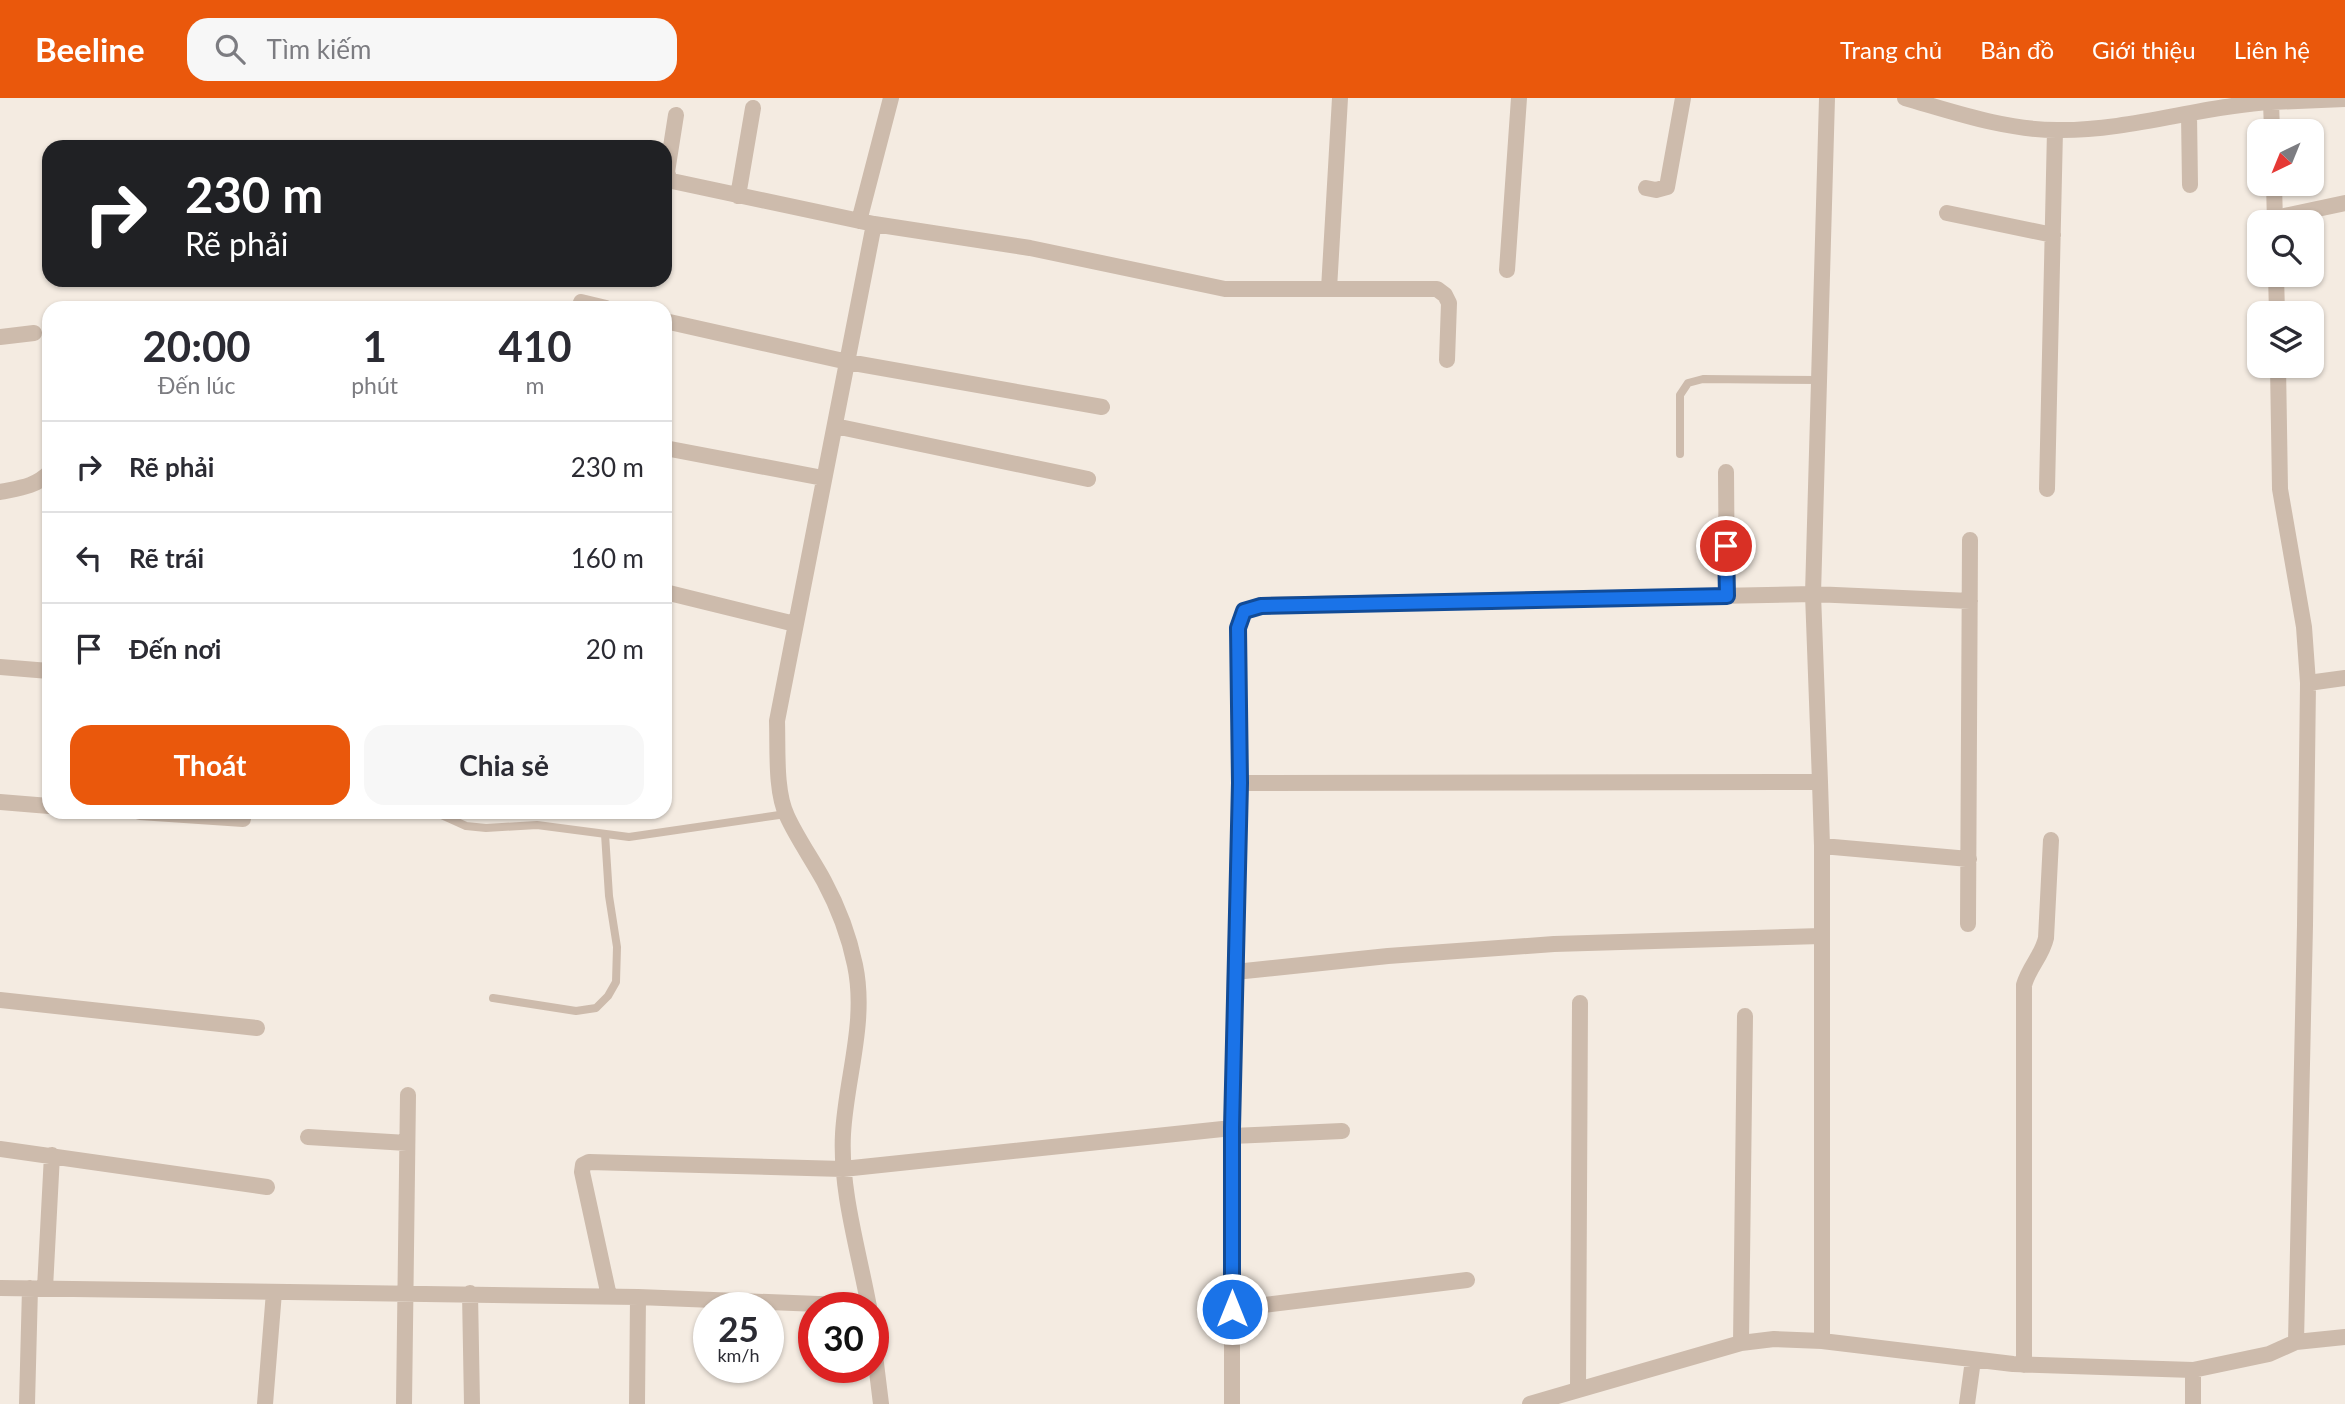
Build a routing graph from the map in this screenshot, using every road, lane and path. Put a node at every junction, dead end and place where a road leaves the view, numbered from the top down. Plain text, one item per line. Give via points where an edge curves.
1 (891, 98) edge
2 (1340, 98) edge
3 (1519, 98) edge
4 (1683, 98) edge
5 (1827, 98) edge
6 (1905, 98) edge
7 (2345, 99) edge
8 (2271, 102) junction
9 (752, 108) dead end
10 (2189, 114) junction
11 (676, 115) dead end
12 (2272, 119) edge
13 (2055, 130) junction
14 (672, 140) edge
15 (672, 181) edge
16 (2190, 185) dead end
17 (1646, 188) dead end
18 (738, 197) junction
19 (2345, 203) edge
20 (2316, 210) edge
21 (1947, 213) dead end
22 (867, 223) junction
23 (2053, 235) junction
24 (1507, 270) dead end
25 (1329, 289) junction
26 (672, 323) edge
27 (34, 332) dead end
28 (0, 337) edge
29 (1447, 360) dead end
30 (848, 362) junction
31 (2278, 378) edge
32 (1818, 380) junction
33 (1101, 407) dead end
34 (835, 426) junction
35 (672, 449) edge
36 (1679, 454) dead end
37 (1726, 472) dead end
38 (823, 478) junction
39 (1088, 479) dead end
40 (42, 480) edge
41 (2047, 489) dead end
42 (0, 492) edge
43 (1970, 540) dead end
44 (672, 594) edge
45 (1813, 594) junction
46 (1727, 596) junction
47 (1970, 601) junction
48 (795, 624) junction
49 (0, 667) edge
50 (42, 670) edge
51 (2345, 678) edge
52 (2308, 683) junction
53 (1820, 782) junction
54 (1240, 783) junction
55 (0, 803) edge
56 (42, 806) edge
57 (786, 814) junction
58 (450, 819) edge
59 (605, 834) junction
60 (2051, 840) dead end
61 (1822, 846) junction
62 (1969, 859) junction
63 (1968, 924) dead end
64 (1821, 936) junction
65 (1235, 972) junction
66 (493, 998) dead end
67 (0, 1000) edge
68 (1580, 1003) dead end
69 (1745, 1016) dead end
70 (257, 1028) dead end
71 (408, 1096) dead end
72 (1342, 1131) dead end
73 (1232, 1132) junction
74 (308, 1137) dead end
75 (407, 1143) junction
76 (0, 1149) edge
77 (52, 1155) junction
78 (843, 1169) junction
79 (267, 1187) dead end
80 (1466, 1280) dead end
81 (0, 1288) edge
82 (37, 1288) junction
83 (274, 1292) junction
84 (866, 1292) edge
85 (470, 1293) junction
86 (404, 1294) junction
87 (609, 1296) junction
88 (638, 1297) junction
89 (798, 1304) edge
90 (1232, 1309) junction
91 (2345, 1337) edge
92 (1822, 1341) junction
93 (2296, 1342) junction
94 (1741, 1343) junction
95 (1973, 1360) junction
96 (2024, 1365) junction
97 (2193, 1370) junction
98 (878, 1383) edge
99 (1578, 1390) junction
100 (27, 1404) edge
101 (265, 1404) edge
102 (404, 1404) edge
103 (472, 1404) edge
104 (637, 1404) edge
105 (881, 1404) edge
106 (1232, 1404) edge
107 (1530, 1404) edge
108 (1967, 1404) edge
109 (2193, 1404) edge

1 - 22 street
2 - 25 street
3 - 24 street
4 - 17 street via 1667,187
5 - 32 street
6 - 13 street via 2001,124
7 - 8 street
8 - 10 street
8 - 12 street
9 - 18 street
10 - 13 street
10 - 16 street
11 - 14 street
13 - 23 street
15 - 18 street
18 - 22 street
19 - 20 street
21 - 23 street
22 - 25 street via 1030,248 1225,289
22 - 30 street
23 - 41 street
25 - 29 street via 1437,289 1449,303
26 - 30 street
27 - 28 street
30 - 33 street
30 - 34 street
31 - 52 street via 2280,489 2304,627
32 - 36 lane via 1703,379 1688,383 1680,396
32 - 45 street
34 - 38 street
34 - 39 street
35 - 38 street
37 - 46 street
38 - 48 street
40 - 42 street
43 - 47 street
44 - 48 street
45 - 46 street
45 - 47 street
45 - 53 street
46 - 54 street via 1261,606 1244,611 1238,628
47 - 62 street
48 - 57 street via 777,721
49 - 50 street
51 - 52 street
52 - 93 street
53 - 54 street
53 - 61 street
54 - 65 street
55 - 56 street
57 - 59 lane via 629,837
57 - 78 street via 843,922 855,966 859,1000
58 - 59 lane via 486,828 537,825
59 - 66 lane via 617,947 616,982 608,996 596,1008 576,1011
60 - 96 street via 2046,938 2024,985
61 - 62 street
61 - 64 street
62 - 63 street
64 - 65 street via 1554,944
64 - 92 street
65 - 73 street
67 - 70 street
68 - 99 street
69 - 94 street
71 - 75 street
72 - 73 street
73 - 78 street
73 - 90 street
74 - 75 street
75 - 86 street
76 - 77 street
77 - 79 street
77 - 82 street
78 - 84 street
78 - 87 street via 583,1165
80 - 90 street
81 - 82 street
82 - 83 street
82 - 100 street
83 - 86 street
83 - 101 street
85 - 86 street
85 - 87 street
85 - 103 street
86 - 102 street
87 - 88 street
88 - 89 street
88 - 104 street
90 - 106 street
91 - 93 street
92 - 94 street
92 - 95 street
93 - 97 street via 2269,1354
94 - 99 street
95 - 96 street
95 - 108 street
96 - 97 street
97 - 109 street
98 - 105 street
99 - 107 street

